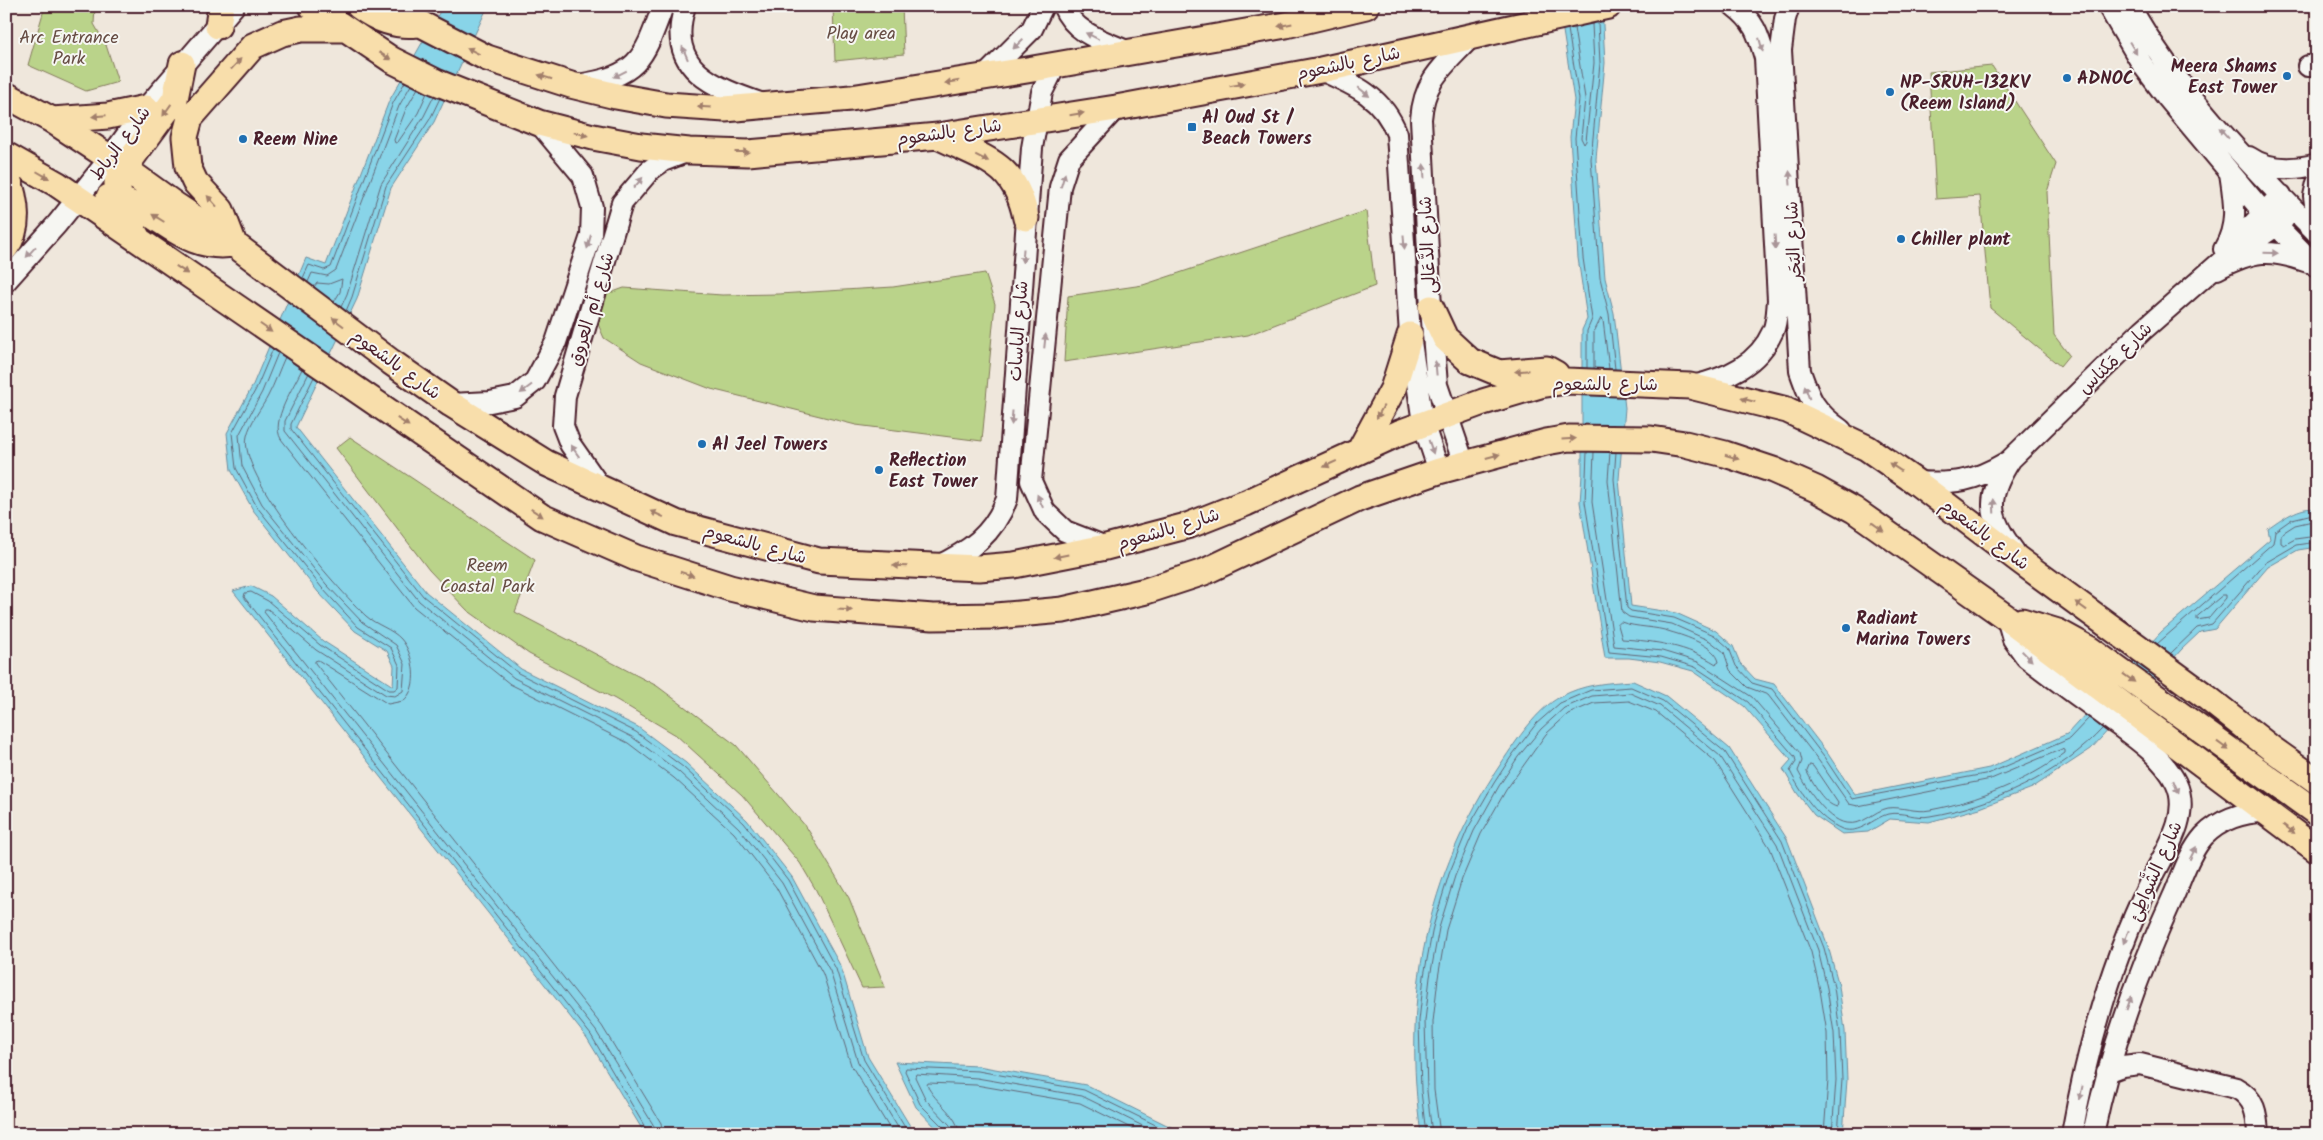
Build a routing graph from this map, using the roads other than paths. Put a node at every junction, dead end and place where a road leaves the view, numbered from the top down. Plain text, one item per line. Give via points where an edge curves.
1 (234, 6) edge
2 (358, 6) edge
3 (394, 6) edge
4 (663, 6) edge
5 (685, 6) edge
6 (1043, 6) edge
7 (1063, 6) edge
8 (1608, 6) edge
9 (1734, 6) edge
10 (1789, 6) edge
11 (2108, 6) edge
12 (2130, 6) edge
13 (314, 7) edge
14 (1361, 7) edge
15 (220, 16) edge
16 (421, 24) junction
17 (344, 29) junction
18 (1470, 38) junction
19 (1131, 53) junction
20 (182, 64) junction
21 (1054, 66) junction
22 (1321, 70) junction
23 (984, 77) junction
24 (572, 85) junction
25 (6, 95) edge
26 (767, 106) junction
27 (146, 108) junction
28 (1116, 108) junction
29 (52, 120) junction
30 (1036, 120) junction
31 (539, 123) junction
32 (938, 136) junction
33 (2239, 150) junction
34 (689, 151) junction
35 (6, 155) edge
36 (116, 164) junction
37 (2317, 164) edge
38 (6, 173) edge
39 (2230, 173) junction
40 (2317, 183) edge
41 (77, 199) junction
42 (119, 199) junction
43 (2287, 202) junction
44 (592, 207) junction
45 (620, 210) junction
46 (1026, 218) junction
47 (2270, 219) junction
48 (2317, 220) edge
49 (2317, 233) edge
50 (141, 243) junction
51 (234, 244) junction
52 (6, 247) edge
53 (2315, 266) edge
54 (2216, 267) junction
55 (6, 281) edge
56 (1431, 308) junction
57 (1410, 334) junction
58 (1567, 381) junction
59 (1690, 386) junction
60 (451, 404) junction
61 (1447, 415) junction
62 (1423, 424) junction
63 (1867, 448) junction
64 (1360, 450) junction
65 (2011, 459) junction
66 (1464, 464) junction
67 (1439, 471) junction
68 (1916, 482) junction
69 (604, 491) junction
70 (1106, 547) junction
71 (2023, 563) junction
72 (936, 567) junction
73 (2007, 618) junction
74 (2152, 740) junction
75 (2314, 777) edge
76 (2266, 812) junction
77 (2317, 813) edge
78 (2317, 850) edge
79 (2121, 1025) junction
80 (2140, 1064) junction
81 (2107, 1072) junction
82 (2072, 1134) edge
83 (2093, 1134) edge
84 (2258, 1134) edge

1 - 15 street, شارع الرباط
2 - 16 main road via 386,22
3 - 16 main road
4 -> 24 street via 649,46 632,67 618,76
26 -> 5 street via 728,92 699,76 683,52 680,20
6 -> 23 street via 1032,29
19 -> 7 street via 1090,37 1067,15
8 - 18 main road, شارع بالشعوم
9 -> 59 street, شارع اليَحَر via 1758,31 1764,58 1778,300 1774,330 1763,349 1744,367 1722,379
63 -> 10 street, شارع اليَحَر via 1830,422 1811,402 1800,371 1781,50
11 -> 39 street via 2142,64
33 -> 12 street via 2164,61
13 - 17 main road, شارع بالشعوم
14 -> 19 main road via 1286,25
15 - 20 street, شارع الرباط
24 -> 16 main road via 487,58
17 -> 31 main road, شارع بالشعوم via 392,60 436,82
51 -> 17 main road via 221,210 195,182 188,166 185,137 190,118 253,46 282,33 302,29
18 - 22 main road, شارع بالشعوم
56 -> 18 street, شارع الدَّعَالِى via 1422,103 1437,73
19 - 21 main road
20 - 27 street, شارع الرباط
20 -> 36 main road via 175,99
21 - 23 main road
21 - 30 street, شارع الياسات via 1042,92
28 -> 22 main road, شارع بالشعوم
22 -> 57 street, شارع الدَّعَالِى via 1358,86 1379,104 1391,119 1397,134
23 -> 26 main road via 851,98
26 -> 24 main road via 725,109 666,104
25 - 29 main road, شارع بالشعوم
27 -> 29 main road via 108,116
27 - 36 street, شارع الرباط
30 -> 28 main road, شارع بالشعوم
70 -> 28 street, شارع الياسات via 1065,531 1045,512 1031,480 1060,187 1069,159
29 - 36 main road, شارع بالشعوم
30 - 32 main road, شارع بالشعوم
30 - 46 street, شارع الياسات
31 -> 34 main road, شارع بالشعوم via 631,144
31 - 44 street, شارع أم العروق via 583,176
34 -> 32 main road, شارع بالشعوم via 748,153
32 -> 46 main road via 1000,167 1013,180 1022,197
33 - 37 street via 2269,166 2291,168
33 - 43 street
45 -> 34 street, شارع أم العروق via 622,203 650,170
35 -> 41 main road
36 - 41 street, شارع الرباط
36 - 42 main road
36 - 51 main road, شارع بالشعوم
38 - 52 main road via 16,219 13,236
39 - 47 street
39 - 54 street via 2235,205 2233,230
40 - 48 street via 2314,196
41 - 42 main road via 102,196
41 - 50 main road
41 -> 55 street, شارع الرباط
42 - 50 main road
51 -> 42 main road via 213,245 192,240 138,206
43 - 47 street, شارع مَكناس
43 - 49 street
44 - 45 street via 603,203
44 -> 60 street, شارع أم العروق via 591,236 583,262 556,342 535,381 515,397
69 -> 45 street, شارع أم العروق via 570,444 563,426 564,403
46 -> 72 street, شارع الياسات via 1007,499 1000,518 976,544
47 - 53 street
47 - 54 street, شارع مَكناس
50 -> 67 main road via 542,517 636,558 730,588 814,608 933,617 1063,610 1146,591 1204,572 1360,498
60 -> 51 main road, شارع بالشعوم
54 -> 53 street via 2268,252 2285,254
54 - 65 street, شارع مَكناس via 2143,330
58 -> 56 main road via 1547,369 1499,373 1470,361 1445,338
61 -> 56 street, شارع الدَّعَالِى via 1437,385
57 - 62 street, شارع الدَّعَالِى
57 -> 64 main road via 1393,389
58 - 59 main road, شارع بالشعوم
58 - 61 main road, شارع بالشعوم via 1513,392
63 -> 59 main road, شارع بالشعوم via 1786,410
60 - 69 main road, شارع بالشعوم via 546,462
61 - 62 main road, شارع بالشعوم
61 - 66 street, شارع الدَّعَالِى
62 - 64 main road, شارع بالشعوم
62 -> 67 street, شارع الدَّعَالِى
68 -> 63 main road, شارع بالشعوم
64 -> 70 main road, شارع بالشعوم via 1190,525
65 - 68 street, شارع مَكناس via 1986,474 1956,482
71 -> 65 street, شارع مَكناس via 1995,522 1993,501 1998,479
66 - 67 main road
66 -> 73 main road via 1569,438 1651,439 1685,444 1773,470 1816,489 1854,510
68 - 71 main road, شارع بالشعوم
72 -> 69 main road, شارع بالشعوم via 819,562 676,523
70 -> 72 main road, شارع بالشعوم via 1014,565
75 -> 71 main road, شارع بالشعوم
73 -> 74 main road via 2066,674
73 -> 77 main road via 2041,626 2074,640
74 - 76 main road
74 -> 82 street, شارع الشَّواطِئ via 2176,783 2180,796 2178,824 2125,939 2085,1073
76 -> 78 main road
79 -> 76 street, شارع الشَّواطِئ via 2150,950 2198,845 2225,820 2245,813
79 - 80 street
79 - 81 street, شارع الشَّواطِئ
80 - 81 street
80 - 84 street via 2242,1092 2255,1108
81 - 83 street, شارع الشَّواطِئ

